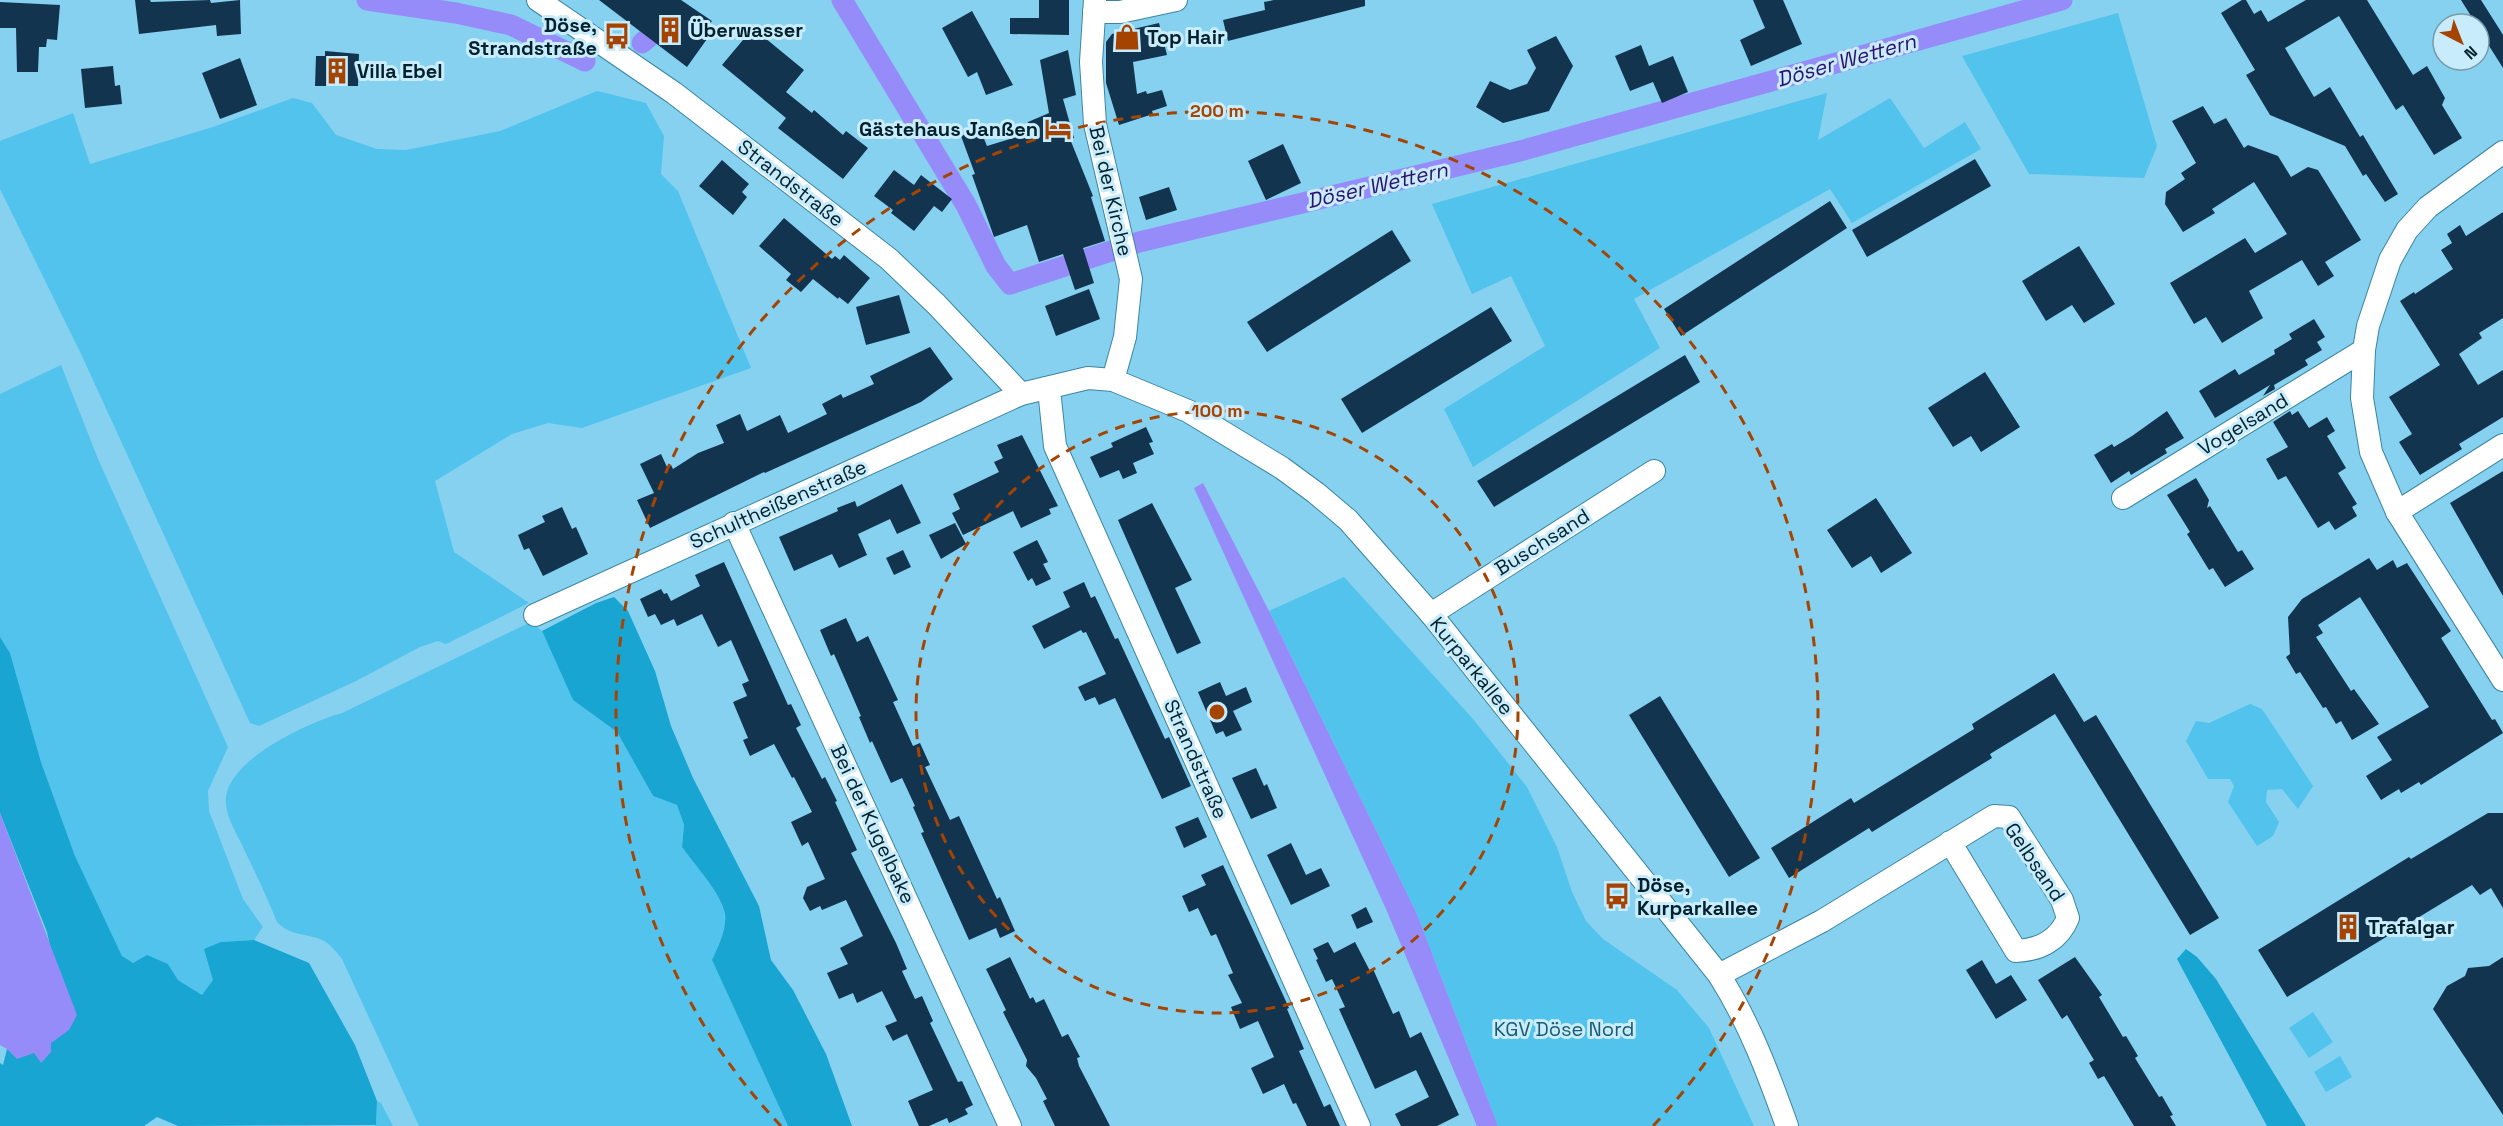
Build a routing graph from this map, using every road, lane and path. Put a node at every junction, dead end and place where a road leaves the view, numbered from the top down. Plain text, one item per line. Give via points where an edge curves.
1 (538, 0) edge
2 (1176, 0) edge
3 (1094, 6) edge
4 (2503, 152) edge
5 (2364, 350) junction
6 (1113, 380) junction
7 (1046, 388) junction
8 (1020, 394) junction
9 (2503, 445) edge
10 (1654, 471) dead end
11 (2123, 498) dead end
12 (2397, 512) junction
13 (734, 523) junction
14 (1431, 614) junction
15 (536, 615) dead end
16 (2503, 680) edge
17 (1950, 842) junction
18 (1719, 975) junction
19 (1010, 1126) edge
20 (1359, 1126) edge
21 (1787, 1126) edge

1 - 8 street, Strandstraße via 674,93 889,259
2 - 3 street via 1120,12
3 - 6 street, Bei der Kirche via 1091,62 1095,124 1131,279 1125,337
4 - 5 street via 2428,207 2407,230 2390,260
5 - 11 street, Vogelsand
5 - 12 street via 2362,398 2371,452
6 - 7 street, Kurparkallee via 1088,378
6 - 14 street, Kurparkallee via 1188,411 1290,474 1348,520
7 - 8 street, Kurparkallee
7 - 20 street, Strandstraße via 1055,446
8 - 13 street, Schultheißenstraße
9 - 12 street
10 - 14 street, Buschsand
12 - 16 street
13 - 15 street, Schultheißenstraße
13 - 19 street, Bei der Kugelbake
14 - 18 street, Kurparkallee
17 - 17 street, Gelbsand via 1994,816 2009,817 2062,900 2068,918 2062,931 2034,950 2016,951
17 - 18 street, Gelbsand via 1822,921
18 - 21 street, Kurparkallee via 1760,1053

